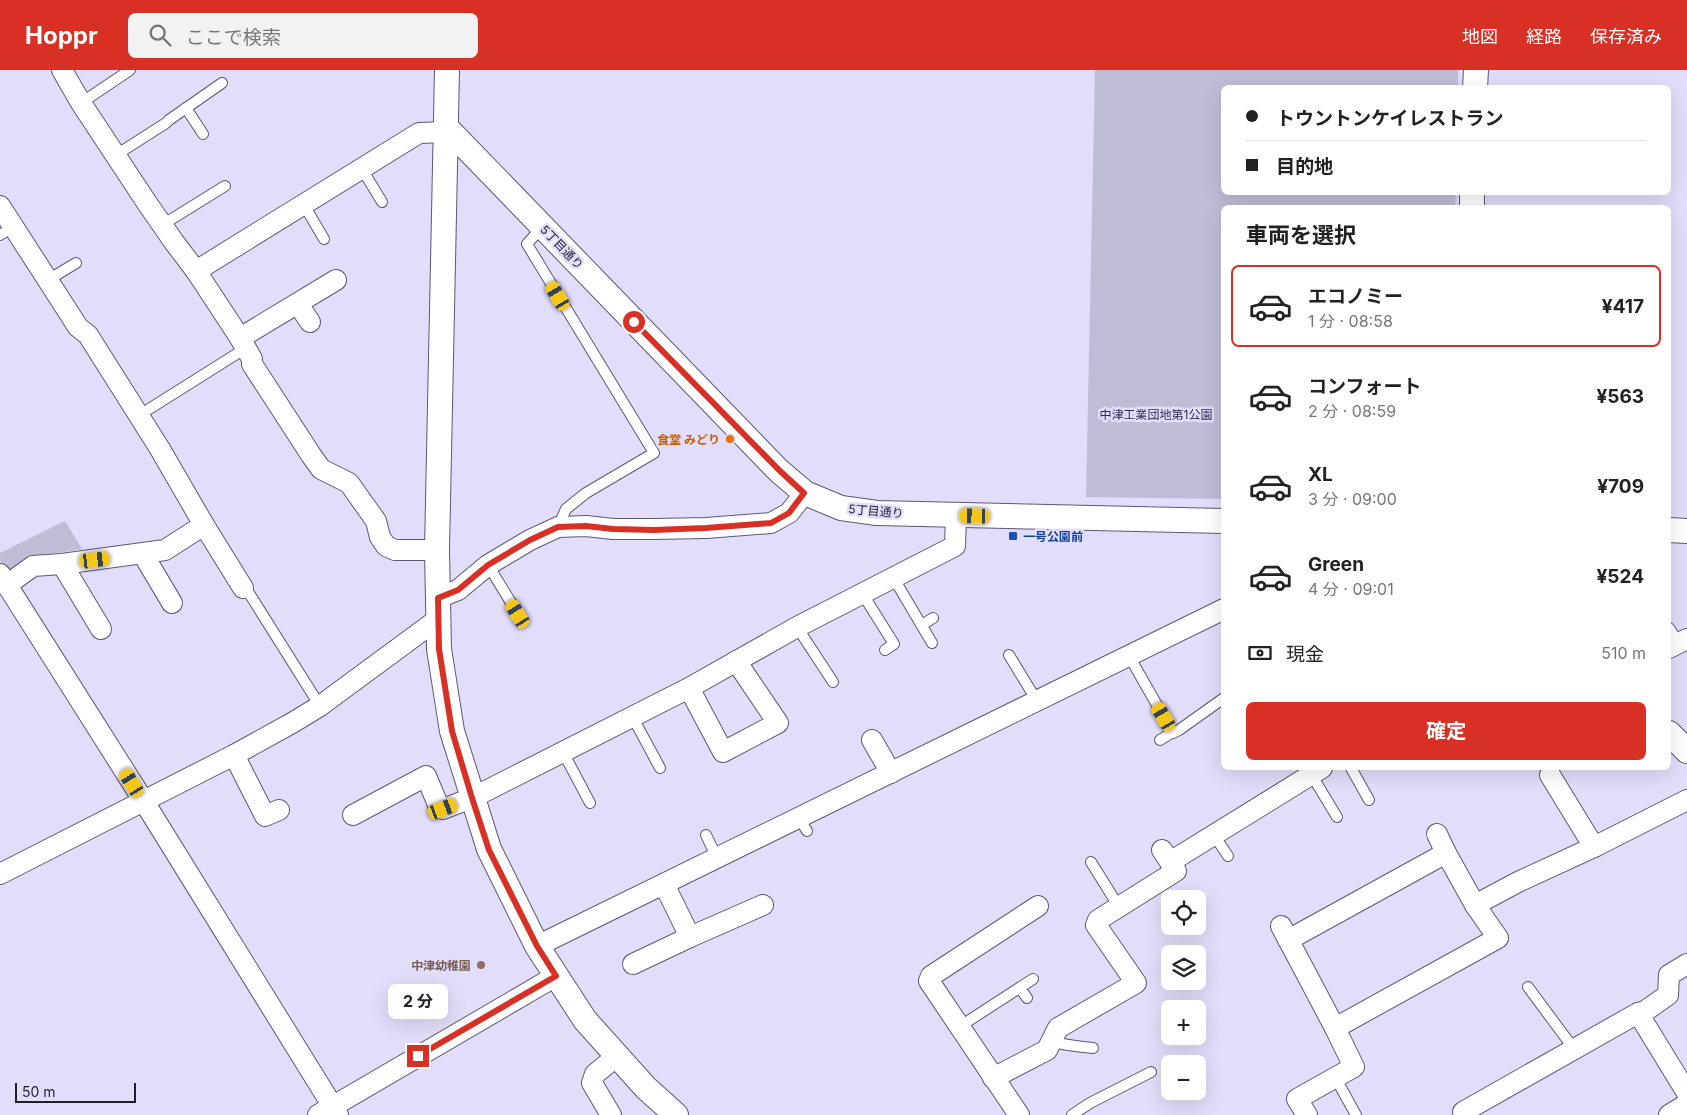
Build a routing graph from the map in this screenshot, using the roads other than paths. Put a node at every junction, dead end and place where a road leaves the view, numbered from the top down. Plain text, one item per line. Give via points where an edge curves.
1 (62, 70) edge
2 (130, 70) edge
3 (447, 70) edge
4 (1476, 70) edge
5 (222, 83) dead end
6 (1475, 85) edge
7 (81, 102) junction
8 (186, 108) junction
9 (446, 129) junction
10 (203, 134) dead end
11 (116, 155) junction
12 (362, 169) junction
13 (225, 186) dead end
14 (382, 202) dead end
15 (304, 205) junction
16 (0, 206) edge
17 (162, 225) junction
18 (542, 227) junction
19 (7, 231) edge
20 (324, 239) dead end
21 (76, 263) dead end
22 (196, 271) junction
23 (48, 280) junction
24 (336, 280) dead end
25 (298, 304) junction
26 (310, 322) dead end
27 (243, 343) junction
28 (138, 416) junction
29 (804, 493) junction
30 (956, 516) junction
31 (1221, 521) edge
32 (204, 525) junction
33 (558, 527) junction
34 (1671, 530) edge
35 (1687, 530) edge
36 (437, 550) junction
37 (146, 553) junction
38 (62, 564) junction
39 (488, 565) junction
40 (893, 577) junction
41 (3, 580) edge
42 (243, 588) joint
43 (862, 593) junction
44 (172, 603) dead end
45 (438, 609) junction
46 (1221, 610) edge
47 (518, 614) dead end
48 (933, 618) dead end
49 (922, 625) junction
50 (797, 627) junction
51 (101, 629) dead end
52 (932, 643) dead end
53 (885, 650) dead end
54 (1010, 655) dead end
55 (1129, 656) junction
56 (736, 661) junction
57 (834, 682) dead end
58 (688, 688) junction
59 (1037, 700) junction
60 (1221, 700) edge
61 (320, 706) junction
62 (632, 716) junction
63 (1173, 732) junction
64 (1671, 735) edge
65 (872, 740) dead end
66 (1160, 740) dead end
67 (1687, 751) edge
68 (563, 752) junction
69 (234, 755) junction
70 (660, 768) dead end
71 (1352, 770) edge
72 (1316, 771) edge
73 (891, 773) junction
74 (1550, 775) dead end
75 (472, 798) junction
76 (143, 800) junction
77 (1369, 800) dead end
78 (1687, 800) edge
79 (590, 803) dead end
80 (279, 810) dead end
81 (353, 815) dead end
82 (1337, 817) dead end
83 (1437, 834) dead end
84 (706, 835) dead end
85 (1214, 835) junction
86 (1594, 847) junction
87 (1446, 853) junction
88 (1228, 856) dead end
89 (717, 858) junction
90 (1091, 862) dead end
91 (0, 874) edge
92 (664, 884) junction
93 (1475, 905) junction
94 (1039, 907) dead end
95 (1119, 907) junction
96 (755, 913) dead end
97 (690, 936) junction
98 (537, 946) junction
99 (644, 964) dead end
100 (1687, 964) edge
101 (556, 976) junction
102 (1033, 980) dead end
103 (1528, 987) dead end
104 (1020, 988) junction
105 (1027, 998) dead end
106 (1638, 1013) junction
107 (959, 1027) junction
108 (1335, 1028) junction
109 (1051, 1041) junction
110 (1093, 1048) dead end
111 (1574, 1049) junction
112 (618, 1056) junction
113 (1151, 1072) dead end
114 (1335, 1077) junction
115 (993, 1078) junction
116 (1687, 1093) edge
117 (1107, 1094) junction
118 (1112, 1104) dead end
119 (1687, 1104) edge
120 (329, 1112) edge
121 (1462, 1114) edge
122 (611, 1115) edge
123 (676, 1115) edge
124 (1019, 1115) edge
125 (1072, 1115) edge
126 (1306, 1115) edge
127 (1356, 1115) edge
128 (1669, 1115) edge

1 - 7 street
2 - 7 lane
3 - 9 street
4 - 6 street
5 - 8 lane
7 - 11 street
8 - 10 lane
8 - 11 lane
9 - 12 street via 419,133
9 - 18 street, 5丁目通り
9 - 36 street
11 - 17 street
12 - 14 lane
12 - 15 street
13 - 17 lane
15 - 20 lane
15 - 22 street
16 - 19 street
17 - 22 street
18 - 29 street, 5丁目通り
18 - 33 lane via 527,244 654,453 586,493 566,509
19 - 23 street
21 - 23 lane
22 - 27 street
23 - 28 street
24 - 25 street
25 - 26 street
25 - 27 street
27 - 28 lane
27 - 36 street via 252,364 311,455 321,469 348,483 376,520 386,546 395,550
28 - 32 street
29 - 30 street, 5丁目通り via 841,508
29 - 33 street via 789,513 771,523 654,530
30 - 31 street, 5丁目通り
30 - 40 street via 955,546
32 - 37 street via 165,550
32 - 42 street
33 - 39 street
34 - 35 street
36 - 45 street
37 - 38 street
37 - 44 street via 147,561
38 - 41 street via 33,566
38 - 51 street
39 - 45 street
39 - 47 lane
40 - 43 street
40 - 49 lane
41 - 76 street
42 - 61 lane
43 - 50 street
43 - 53 lane via 894,644
45 - 61 street
45 - 75 street via 439,649 452,731
46 - 55 street
48 - 49 lane
49 - 52 lane
50 - 56 street
50 - 57 lane
54 - 59 lane
55 - 59 street
55 - 63 lane
56 - 58 street
56 - 58 street via 778,723 723,752
58 - 62 street
59 - 73 street via 979,722 932,745
60 - 63 lane
61 - 69 street
62 - 68 street
62 - 70 lane
63 - 66 lane
64 - 67 street
65 - 73 street
68 - 75 street
68 - 79 lane
69 - 76 street
69 - 80 street via 265,816
71 - 77 lane
72 - 82 lane
72 - 85 street
73 - 89 street via 803,824
74 - 86 street
75 - 81 street via 443,809 439,807 426,776
75 - 98 street via 489,850
76 - 91 street
76 - 120 street
78 - 86 street
83 - 87 street
84 - 89 lane
85 - 88 lane
85 - 95 street via 1166,856 1176,871
86 - 93 street
87 - 93 street
87 - 108 street via 1284,933
89 - 92 street
90 - 95 lane
92 - 97 street
92 - 98 street
93 - 108 street via 1502,944
94 - 107 street via 998,937 931,976 929,981
95 - 109 street via 1098,920 1096,925 1136,983 1058,1028
96 - 97 street
97 - 99 street
98 - 101 street
100 - 106 street via 1669,975 1668,995
101 - 112 street via 585,1020
101 - 120 street
102 - 104 lane
103 - 111 lane
104 - 105 lane
104 - 107 lane
106 - 111 street
106 - 116 street
107 - 115 street
108 - 114 street via 1354,1067
109 - 110 lane
109 - 115 street via 1047,1050
111 - 121 street
112 - 122 street via 595,1074 592,1083
112 - 123 street
113 - 117 lane
114 - 126 street via 1297,1099
114 - 127 lane
115 - 124 street
117 - 118 lane
117 - 125 lane
119 - 128 street

